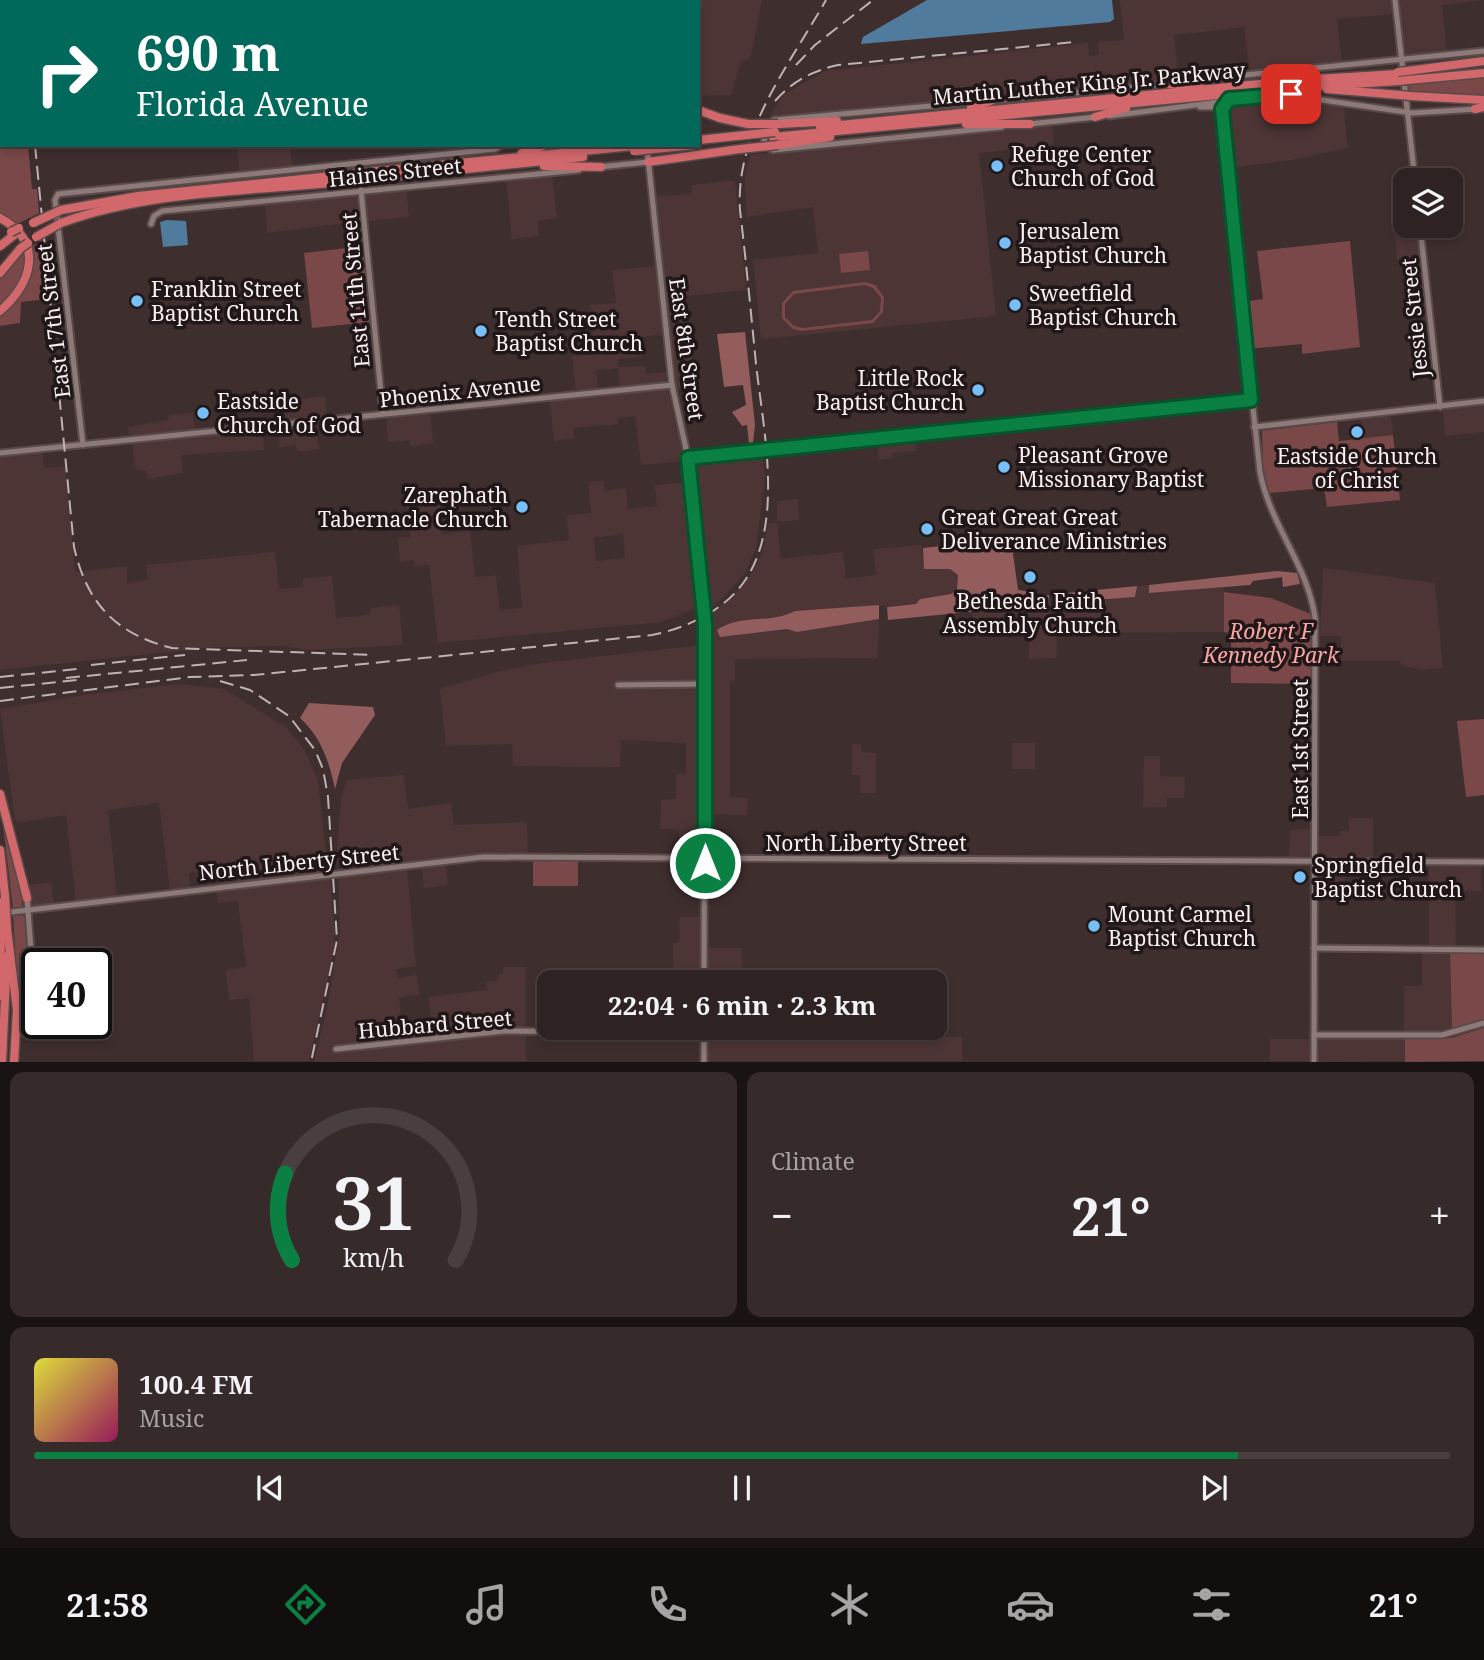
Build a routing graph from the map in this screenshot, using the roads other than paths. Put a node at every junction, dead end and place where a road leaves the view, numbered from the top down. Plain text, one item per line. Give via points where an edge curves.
1 (1395, 0) edge
2 (1484, 51) edge
3 (1401, 60) junction
4 (1484, 64) edge
5 (1484, 73) edge
6 (1403, 75) junction
7 (1162, 84) junction
8 (1232, 86) junction
9 (1303, 87) junction
10 (1229, 99) junction
11 (1162, 100) junction
12 (1484, 100) edge
13 (991, 101) junction
14 (1481, 108) edge
15 (1181, 109) junction
16 (700, 111) edge
17 (1408, 113) junction
18 (1221, 114) junction
19 (933, 115) junction
20 (1095, 117) junction
21 (921, 124) junction
22 (1030, 124) junction
23 (776, 134) junction
24 (700, 143) edge
25 (498, 147) edge
26 (538, 147) edge
27 (645, 147) edge
28 (655, 147) edge
29 (634, 149) edge
30 (484, 161) junction
31 (648, 162) junction
32 (359, 163) junction
33 (513, 165) junction
34 (601, 167) junction
35 (1414, 168) edge
36 (377, 175) junction
37 (342, 179) junction
38 (361, 191) junction
39 (58, 194) joint
40 (0, 218) edge
41 (151, 224) dead end
42 (16, 231) junction
43 (0, 238) edge
44 (1421, 238) edge
45 (0, 246) edge
46 (0, 270) edge
47 (0, 312) edge
48 (672, 385) junction
49 (1251, 400) junction
50 (1484, 401) edge
51 (1440, 407) junction
52 (383, 414) junction
53 (1254, 427) junction
54 (83, 445) junction
55 (0, 453) edge
56 (688, 458) junction
57 (705, 684) junction
58 (618, 685) dead end
59 (0, 793) edge
60 (0, 850) edge
61 (705, 858) junction
62 (1315, 861) junction
63 (1484, 862) edge
64 (27, 898) joint
65 (3, 899) edge
66 (28, 910) junction
67 (0, 914) edge
68 (4, 930) edge
69 (1314, 948) junction
70 (1484, 950) edge
71 (704, 970) edge
72 (0, 979) edge
73 (0, 996) edge
74 (1484, 1023) edge
75 (537, 1031) edge
76 (1314, 1035) junction
77 (704, 1040) edge
78 (16, 1042) junction
79 (336, 1049) dead end
80 (2, 1062) edge
81 (14, 1062) edge
82 (704, 1062) edge
83 (1314, 1062) edge

1 - 3 street
2 - 3 street
3 - 7 street
3 - 17 street
4 - 6 highway, Martin Luther King Jr. Parkway
5 - 6 highway, Martin Luther King Jr. Parkway
6 - 8 highway, Martin Luther King Jr. Parkway
6 - 9 highway, Martin Luther King Jr. Parkway
7 - 8 highway
7 - 13 street
8 - 19 highway, Martin Luther King Jr. Parkway
9 - 11 highway, Martin Luther King Jr. Parkway
9 - 12 highway, bridge
10 - 15 street
10 - 17 street via 1287,94
10 - 18 street
11 - 20 highway
11 - 21 highway, Martin Luther King Jr. Parkway
13 - 19 highway
13 - 22 street via 774,120 763,145 773,150
14 - 17 street
15 - 18 street via 1216,107
15 - 20 street
16 - 23 highway, bridge
17 - 35 street
18 - 49 street, East 1st Street
19 - 23 highway, Martin Luther King Jr. Parkway
20 - 22 street
21 - 22 highway
21 - 23 highway, Martin Luther King Jr. Parkway
23 - 24 highway, bridge
23 - 31 highway, bridge via 740,149
25 - 32 street, Haines Street
26 - 30 highway
27 - 31 street, East 8th Street
28 - 29 highway, bridge
29 - 30 highway
29 - 33 highway
30 - 36 highway
31 - 34 street, Haines Street
31 - 48 street, East 8th Street
32 - 38 street, East 11th Street
32 - 39 street, Haines Street
33 - 34 highway
33 - 36 highway
34 - 38 street, Haines Street
36 - 37 highway, bridge
37 - 42 highway, bridge via 138,195 61,210
37 - 46 highway, bridge via 104,209 36,237
38 - 41 street, Haines Street via 162,211
38 - 52 street, East 11th Street
39 - 54 street, East 17th Street via 55,200
40 - 47 highway via 22,237 30,264 22,290
42 - 43 highway
42 - 45 highway
44 - 51 street, Jessie Street
48 - 52 street, Phoenix Avenue
48 - 56 street, East 8th Street
49 - 53 street, East 1st Street
49 - 56 street
50 - 51 street
51 - 53 street
52 - 54 street, Phoenix Avenue
53 - 62 street, East 1st Street via 1265,495 1307,582 1315,617
54 - 55 street, Phoenix Avenue
56 - 57 street, East 8th Street via 705,615
57 - 58 street
57 - 61 street, East 8th Street
59 - 64 highway
60 - 65 highway
61 - 62 street, North Liberty Street
61 - 66 street, North Liberty Street via 482,857
61 - 71 street, East 8th Street
62 - 63 street, North Liberty Street
62 - 69 street, East 1st Street
64 - 66 street
65 - 68 highway, bridge
66 - 67 street, North Liberty Street
66 - 78 street via 31,973
68 - 72 highway
68 - 78 highway via 16,1005
68 - 80 highway
69 - 70 street
69 - 76 street, East 1st Street
72 - 73 highway
74 - 76 street via 1443,1035
75 - 79 street, Hubbard Street
76 - 83 street, East 1st Street
77 - 82 street
78 - 81 highway

